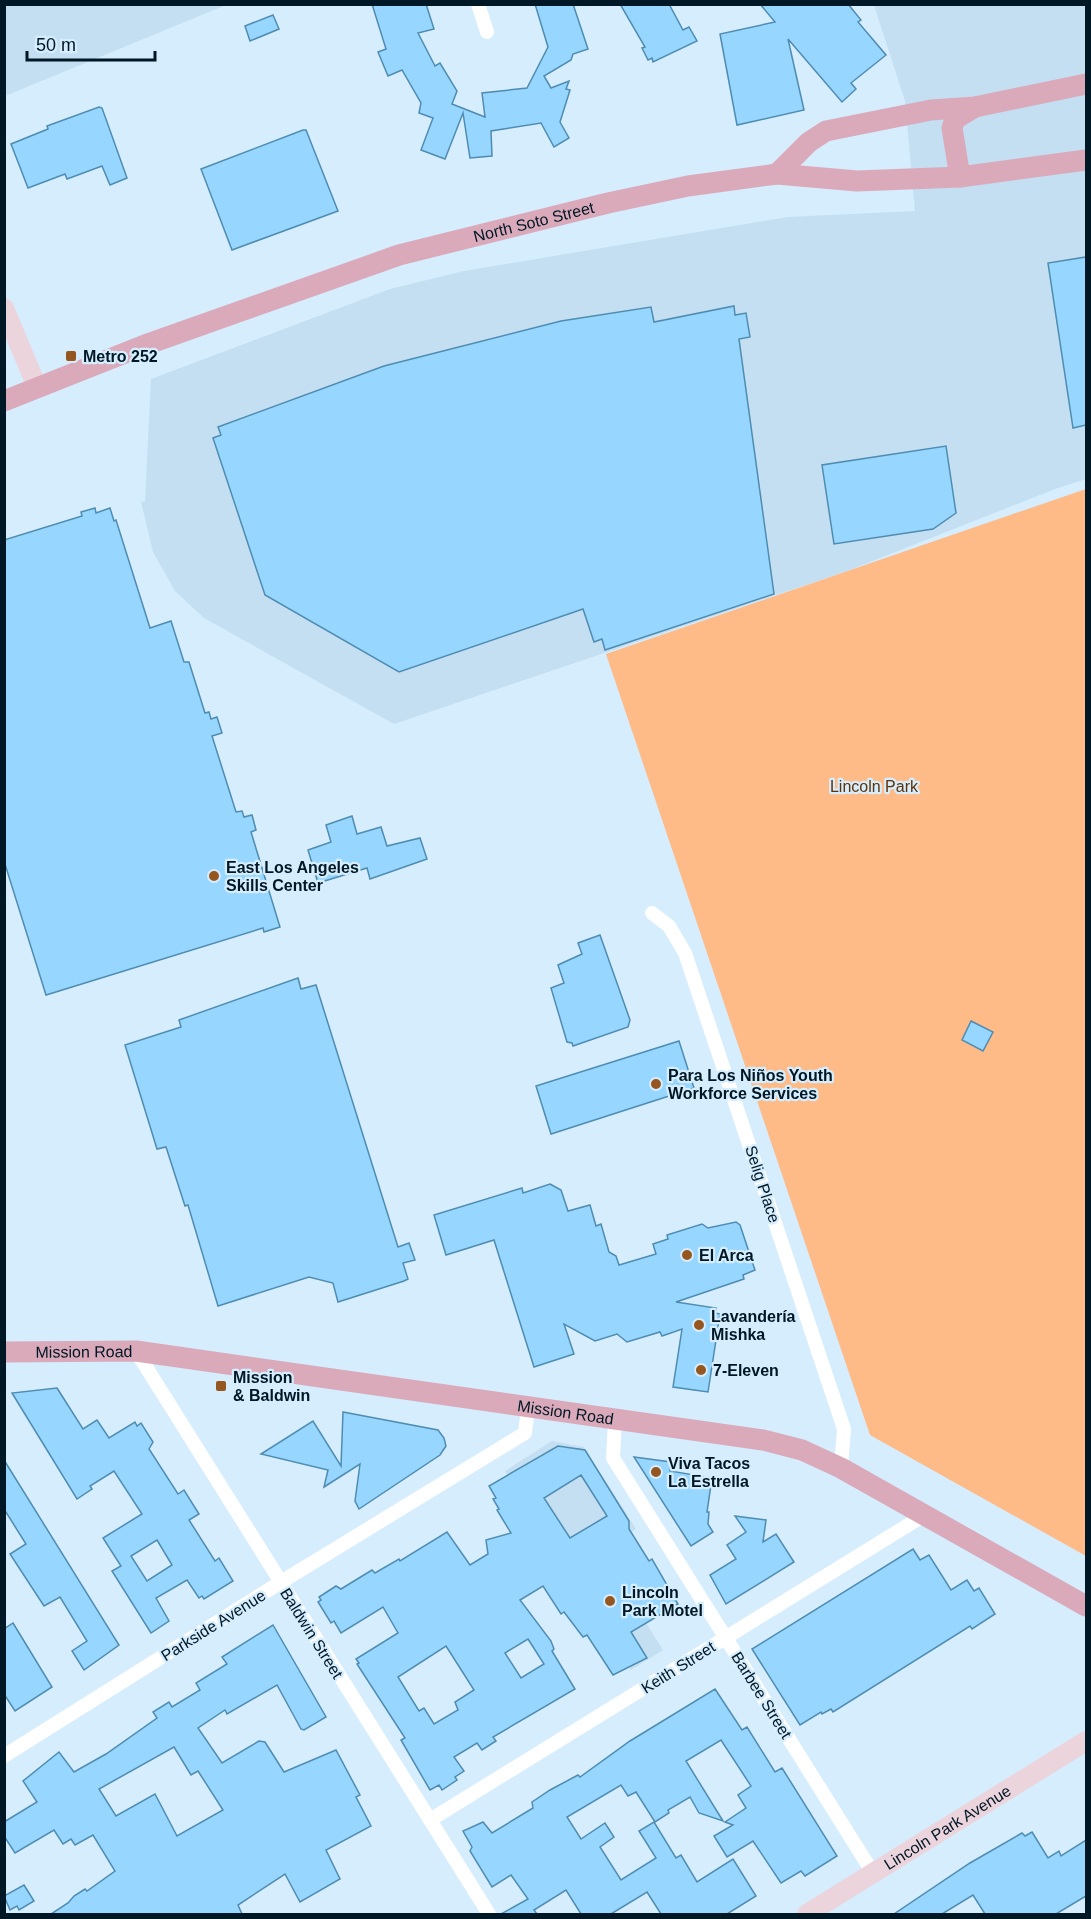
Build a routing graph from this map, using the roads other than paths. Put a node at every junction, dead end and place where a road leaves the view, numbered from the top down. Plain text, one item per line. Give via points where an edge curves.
1 (478, 4) edge
2 (487, 32) dead end
3 (1086, 84) edge
4 (975, 107) junction
5 (1086, 160) edge
6 (777, 174) junction
7 (960, 177) junction
8 (4, 308) edge
9 (37, 387) junction
10 (4, 401) edge
11 (652, 913) dead end
12 (136, 1351) junction
13 (4, 1352) edge
14 (528, 1408) junction
15 (615, 1420) junction
16 (841, 1468) junction
17 (926, 1514) junction
18 (281, 1582) junction
19 (1086, 1606) edge
20 (726, 1637) junction
21 (1086, 1741) edge
22 (4, 1756) edge
23 (430, 1820) junction
24 (873, 1873) junction
25 (489, 1914) edge
26 (807, 1914) edge

1 - 2 street
3 - 4 main road
4 - 6 main road via 931,110 826,131
4 - 7 main road via 955,119 952,128
5 - 7 main road, North Soto Street
6 - 7 main road, North Soto Street via 857,181
6 - 9 main road, North Soto Street via 688,186 608,203 399,255
8 - 9 street
9 - 10 main road, North Soto Street
11 - 16 street, Selig Place via 669,926 685,953 844,1429
12 - 13 main road, Mission Road
12 - 14 main road, Mission Road
12 - 18 street, Baldwin Street
14 - 15 main road, Mission Road
14 - 18 street, Parkside Avenue via 525,1433
15 - 16 main road, Mission Road via 763,1440 802,1450
15 - 20 street, Barbee Street via 613,1458
16 - 17 main road, Mission Road
17 - 19 main road, Mission Road
17 - 20 street, Keith Street
18 - 22 street, Parkside Avenue
18 - 23 street, Baldwin Street
20 - 23 street, Keith Street
20 - 24 street, Barbee Street
21 - 24 street, Lincoln Park Avenue
23 - 25 street, Baldwin Street
24 - 26 street, Lincoln Park Avenue

